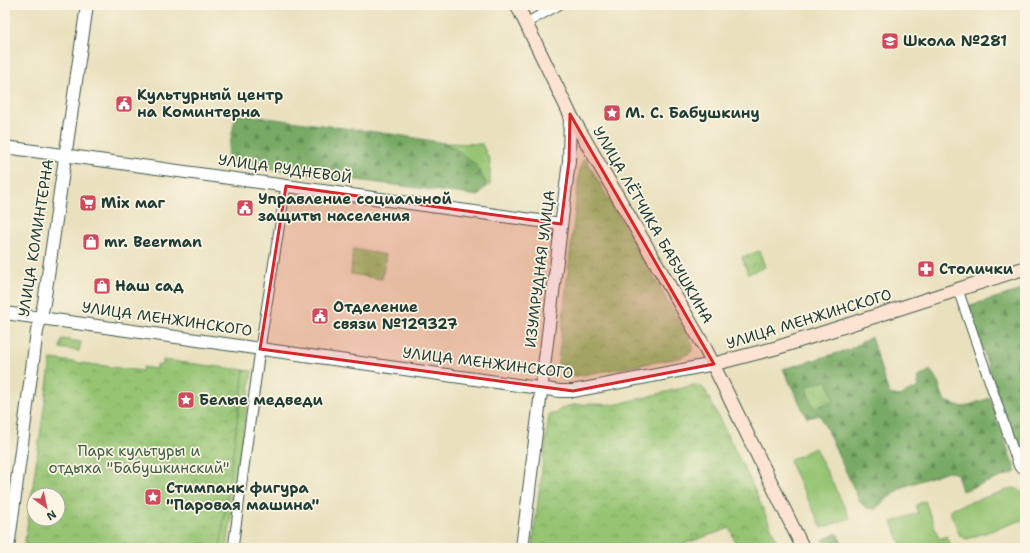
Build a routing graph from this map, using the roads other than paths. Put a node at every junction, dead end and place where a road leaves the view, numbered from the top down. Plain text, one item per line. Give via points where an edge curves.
1 (87, 5) edge
2 (517, 5) edge
3 (559, 5) edge
4 (526, 23) junction
5 (570, 114) junction
6 (5, 147) edge
7 (65, 156) junction
8 (286, 186) junction
9 (561, 224) junction
10 (1025, 268) edge
11 (958, 290) junction
12 (5, 313) edge
13 (41, 318) junction
14 (260, 348) junction
15 (714, 364) junction
16 (541, 388) junction
17 (1019, 467) dead end
18 (8, 548) edge
19 (233, 548) edge
20 (522, 548) edge
21 (803, 548) edge

1 - 7 street, УЛИЦА КОМИНТЕРНА
2 - 4 main road, УЛИЦА ЛЁТЧИКА БАБУШКИНА
3 - 4 street
4 - 5 main road, УЛИЦА ЛЁТЧИКА БАБУШКИНА
5 - 9 street, ИЗУМРУДНАЯ УЛИЦА via 569,161
5 - 15 main road, УЛИЦА ЛЁТЧИКА БАБУШКИНА
6 - 7 street, УЛИЦА РУДНЕВОЙ
7 - 8 street, УЛИЦА РУДНЕВОЙ
7 - 13 street, УЛИЦА КОМИНТЕРНА
8 - 9 street, УЛИЦА РУДНЕВОЙ
8 - 14 street
9 - 16 street, ИЗУМРУДНАЯ УЛИЦА
10 - 11 main road, УЛИЦА МЕНЖИНСКОГО
11 - 15 main road, УЛИЦА МЕНЖИНСКОГО via 776,348
11 - 17 street
12 - 13 street, УЛИЦА МЕНЖИНСКОГО
13 - 14 street, УЛИЦА МЕНЖИНСКОГО
13 - 18 street, УЛИЦА КОМИНТЕРНА via 37,331
14 - 16 street, УЛИЦА МЕНЖИНСКОГО
14 - 19 street
15 - 16 street, УЛИЦА МЕНЖИНСКОГО via 573,391
15 - 21 main road, УЛИЦА ЛЁТЧИКА БАБУШКИНА
16 - 20 street, ИЗУМРУДНАЯ УЛИЦА

